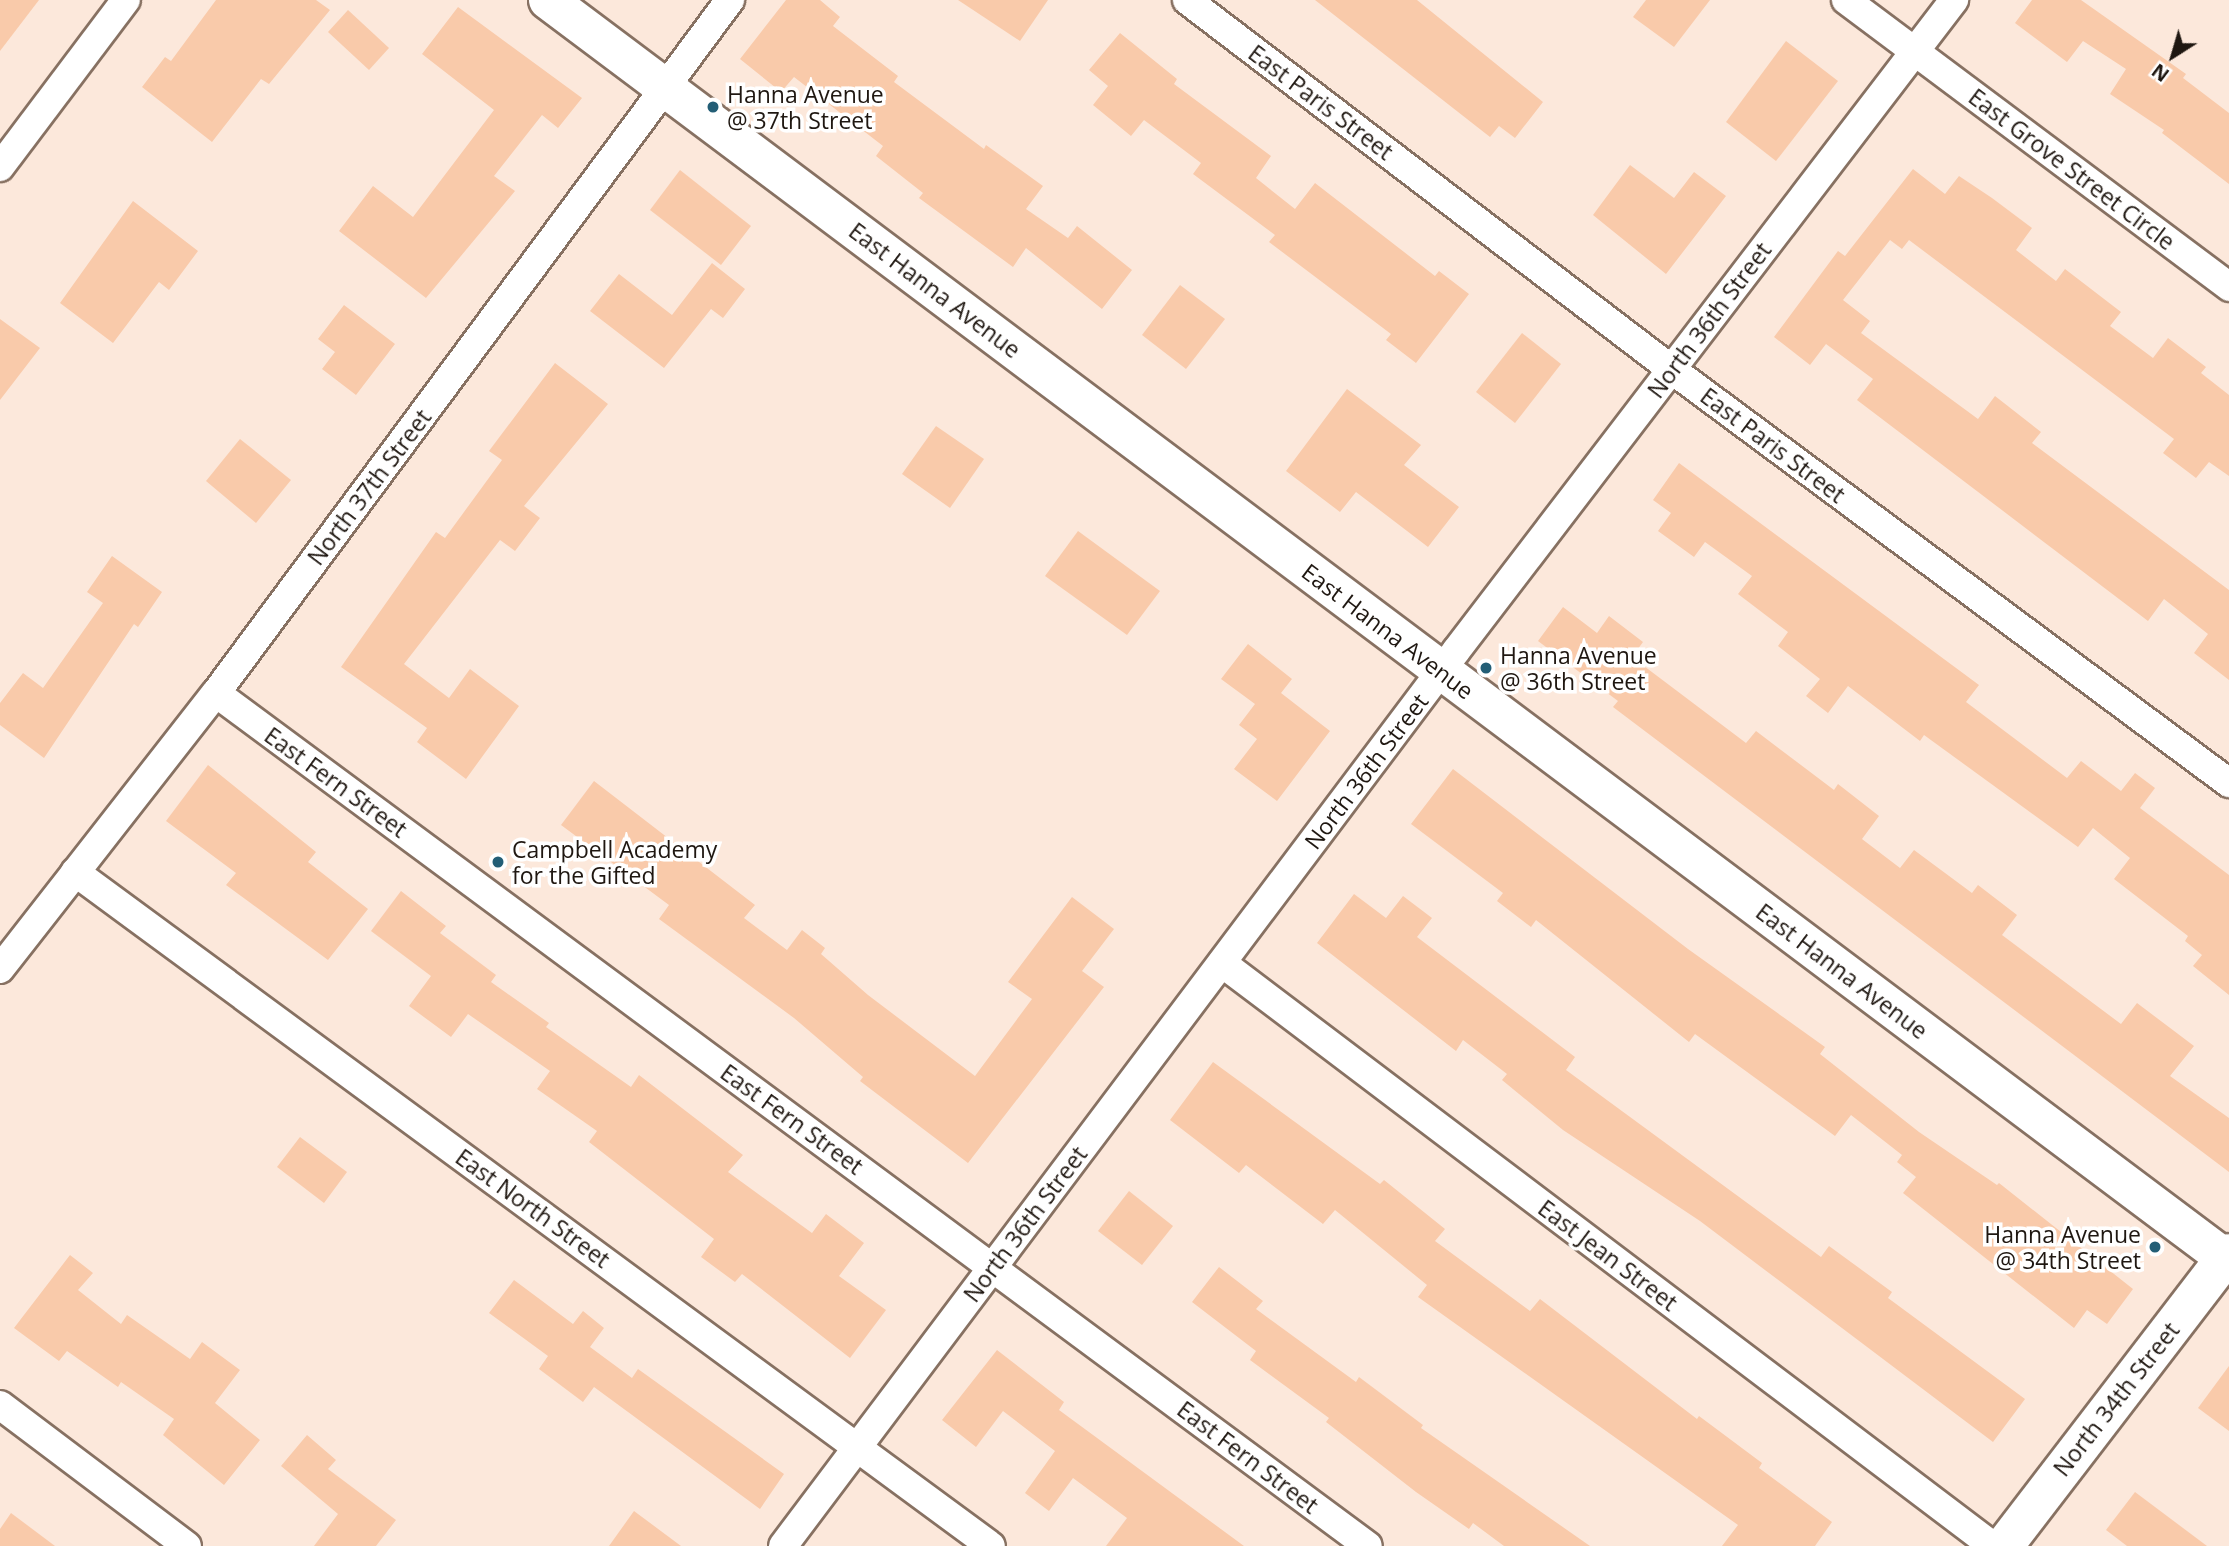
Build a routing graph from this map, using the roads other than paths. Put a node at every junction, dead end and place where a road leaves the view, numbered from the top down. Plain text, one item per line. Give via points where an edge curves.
1 (126, 0) edge
2 (548, 0) edge
3 (730, 0) edge
4 (1187, 0) edge
5 (1846, 0) edge
6 (1954, 0) edge
7 (1914, 51) junction
8 (666, 87) junction
9 (0, 167) edge
10 (2229, 287) edge
11 (1671, 369) junction
12 (1441, 671) junction
13 (216, 693) junction
14 (2229, 783) edge
15 (75, 872) junction
16 (1222, 963) junction
17 (0, 969) edge
18 (2228, 1257) edge
19 (993, 1267) junction
20 (0, 1405) edge
21 (858, 1446) junction
22 (187, 1546) edge
23 (783, 1546) edge
24 (991, 1546) edge
25 (1368, 1546) edge
26 (1993, 1546) edge
27 (2004, 1546) edge

1 - 9 street
2 - 8 street, East Hanna Avenue
3 - 8 street, North 37th Street
4 - 11 street, East Paris Street
5 - 7 street, East Grove Street Circle
6 - 7 street, North 36th Street
7 - 10 street, East Grove Street Circle
7 - 11 street, North 36th Street
8 - 12 street, East Hanna Avenue
8 - 13 street, North 37th Street
11 - 12 street, North 36th Street
11 - 14 street, East Paris Street
12 - 16 street, North 36th Street
12 - 18 street, East Hanna Avenue
13 - 15 street, North 37th Street
13 - 19 street, East Fern Street
15 - 17 street, North 37th Street
15 - 21 street, East North Street
16 - 19 street, North 36th Street
16 - 26 street, East Jean Street
18 - 27 street, North 34th Street
19 - 21 street, North 36th Street
19 - 25 street, East Fern Street
20 - 22 street
21 - 23 street, North 36th Street
21 - 24 street, East North Street

